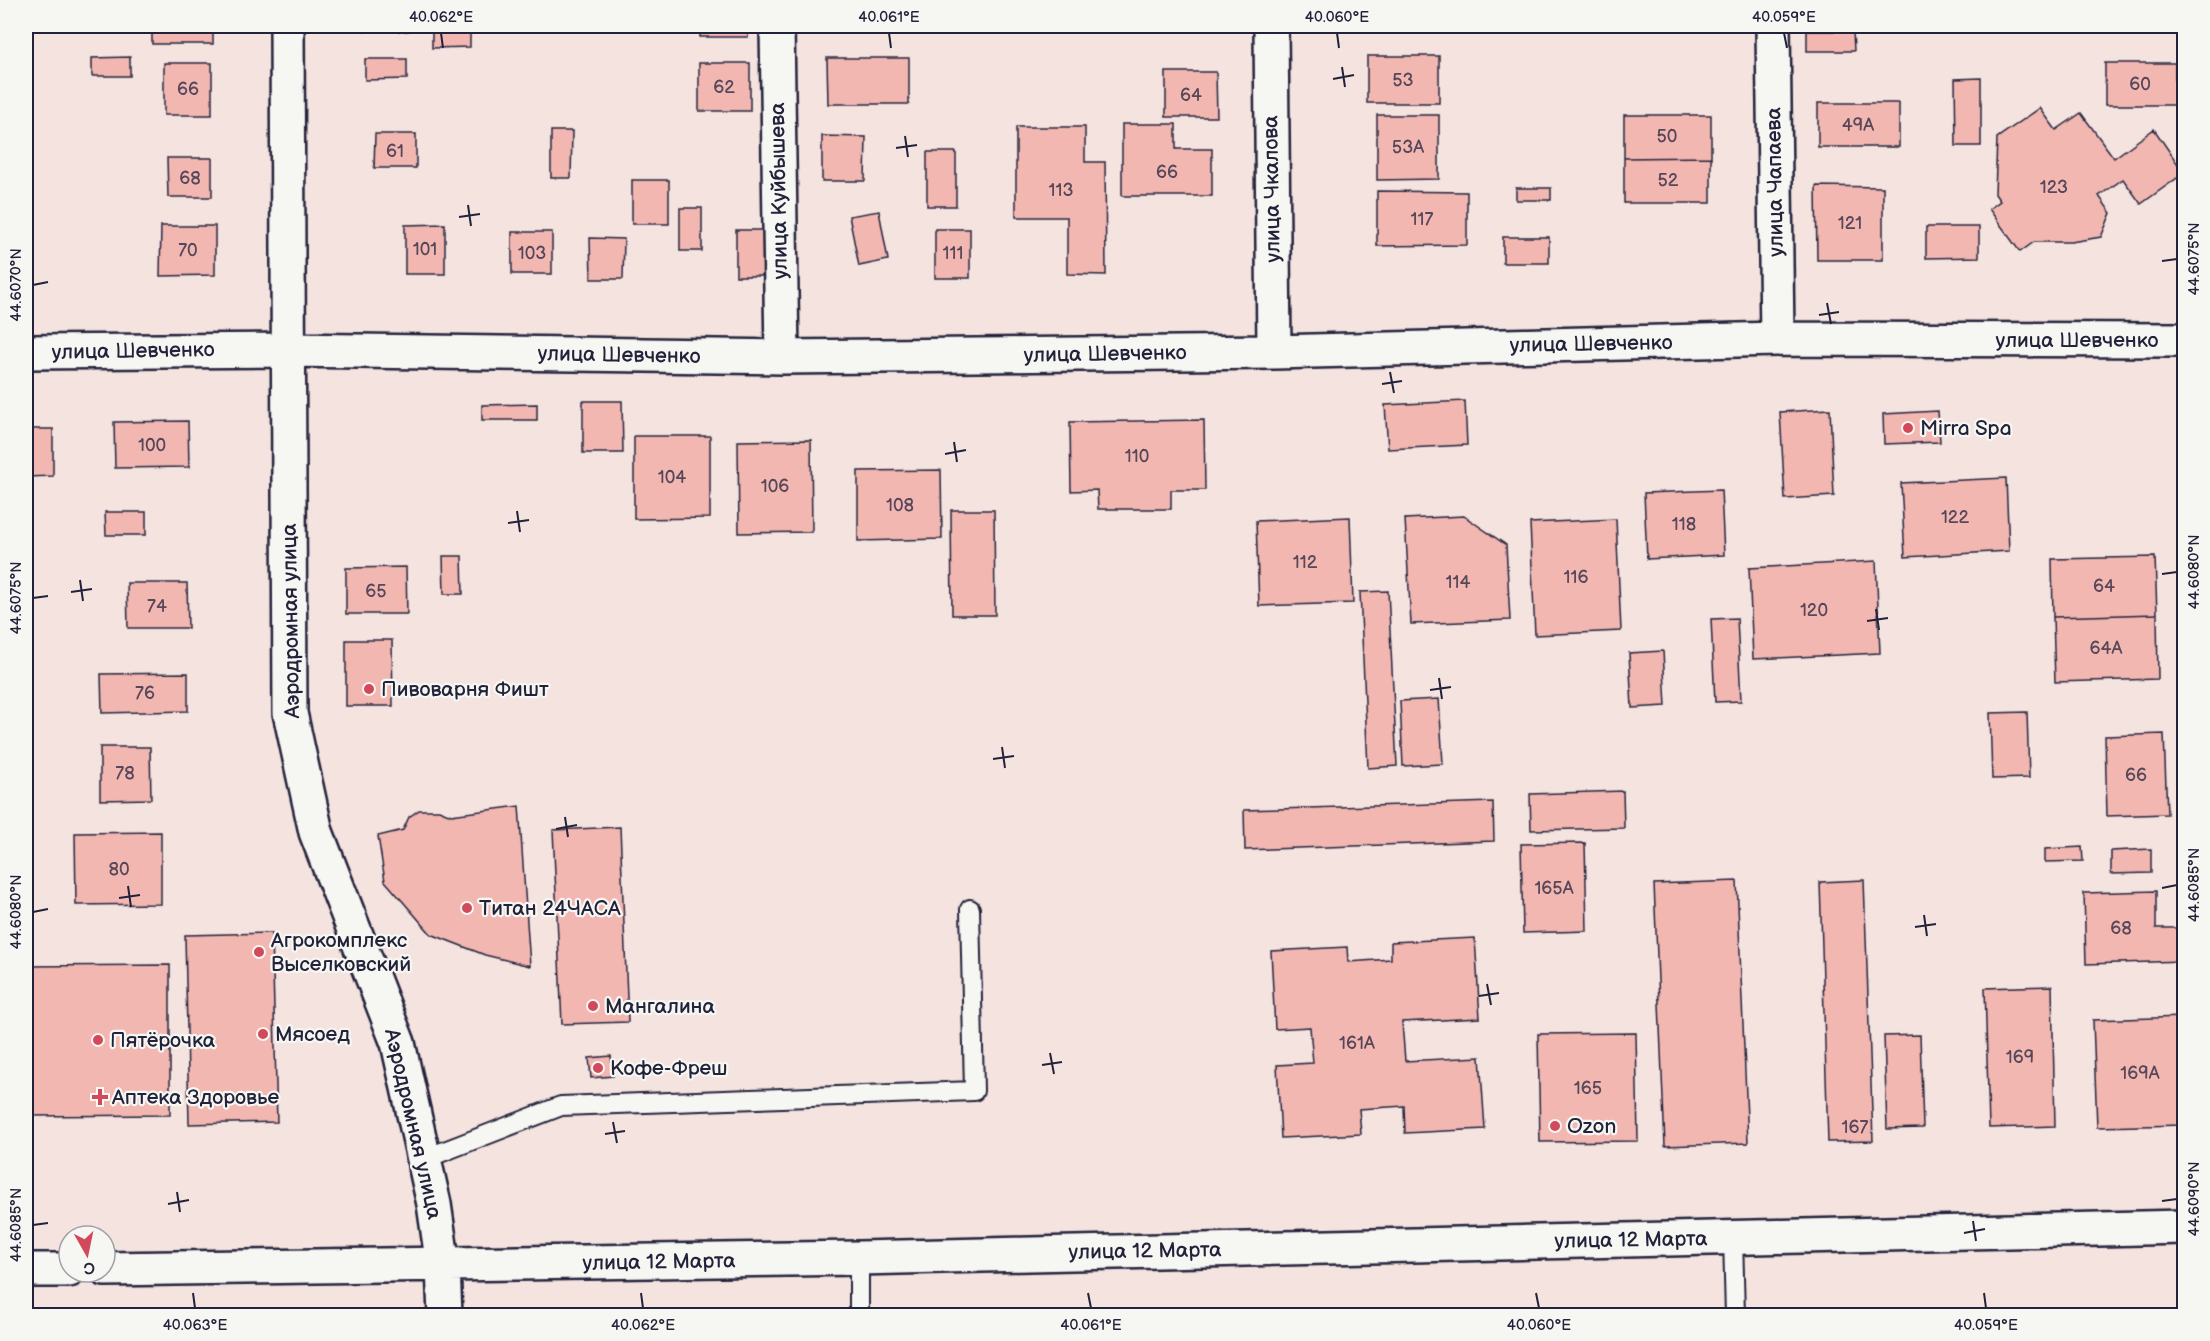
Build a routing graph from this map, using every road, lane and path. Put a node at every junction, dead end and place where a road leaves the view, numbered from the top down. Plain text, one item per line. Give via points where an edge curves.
1 (287, 26) edge
2 (777, 26) edge
3 (1270, 26) edge
4 (1773, 26) edge
5 (1777, 339) junction
6 (2184, 340) edge
7 (288, 350) junction
8 (26, 352) edge
9 (1274, 352) junction
10 (782, 357) junction
11 (970, 909) dead end
12 (424, 1159) junction
13 (2184, 1227) edge
14 (1733, 1237) junction
15 (859, 1258) junction
16 (443, 1266) junction
17 (117, 1269) edge
18 (26, 1270) edge
19 (57, 1270) edge
20 (445, 1316) edge
21 (859, 1316) edge
22 (1735, 1316) edge

1 - 7 street, Аэродромная улица
2 - 10 street, улица Куйбышева
3 - 9 street, улица Чкалова
4 - 5 street, улица Чапаева
5 - 6 street, улица Шевченко
5 - 9 street, улица Шевченко
7 - 8 street, улица Шевченко
7 - 10 street, улица Шевченко
7 - 12 street, Аэродромная улица via 290,713 316,832 398,1043
9 - 10 street, улица Шевченко
11 - 12 lane via 974,1091 561,1106
12 - 16 street, Аэродромная улица
13 - 14 street, улица 12 Марта
14 - 15 street, улица 12 Марта
14 - 22 lane
15 - 16 street, улица 12 Марта
15 - 21 lane
16 - 17 street, улица 12 Марта
16 - 20 street
18 - 19 street

